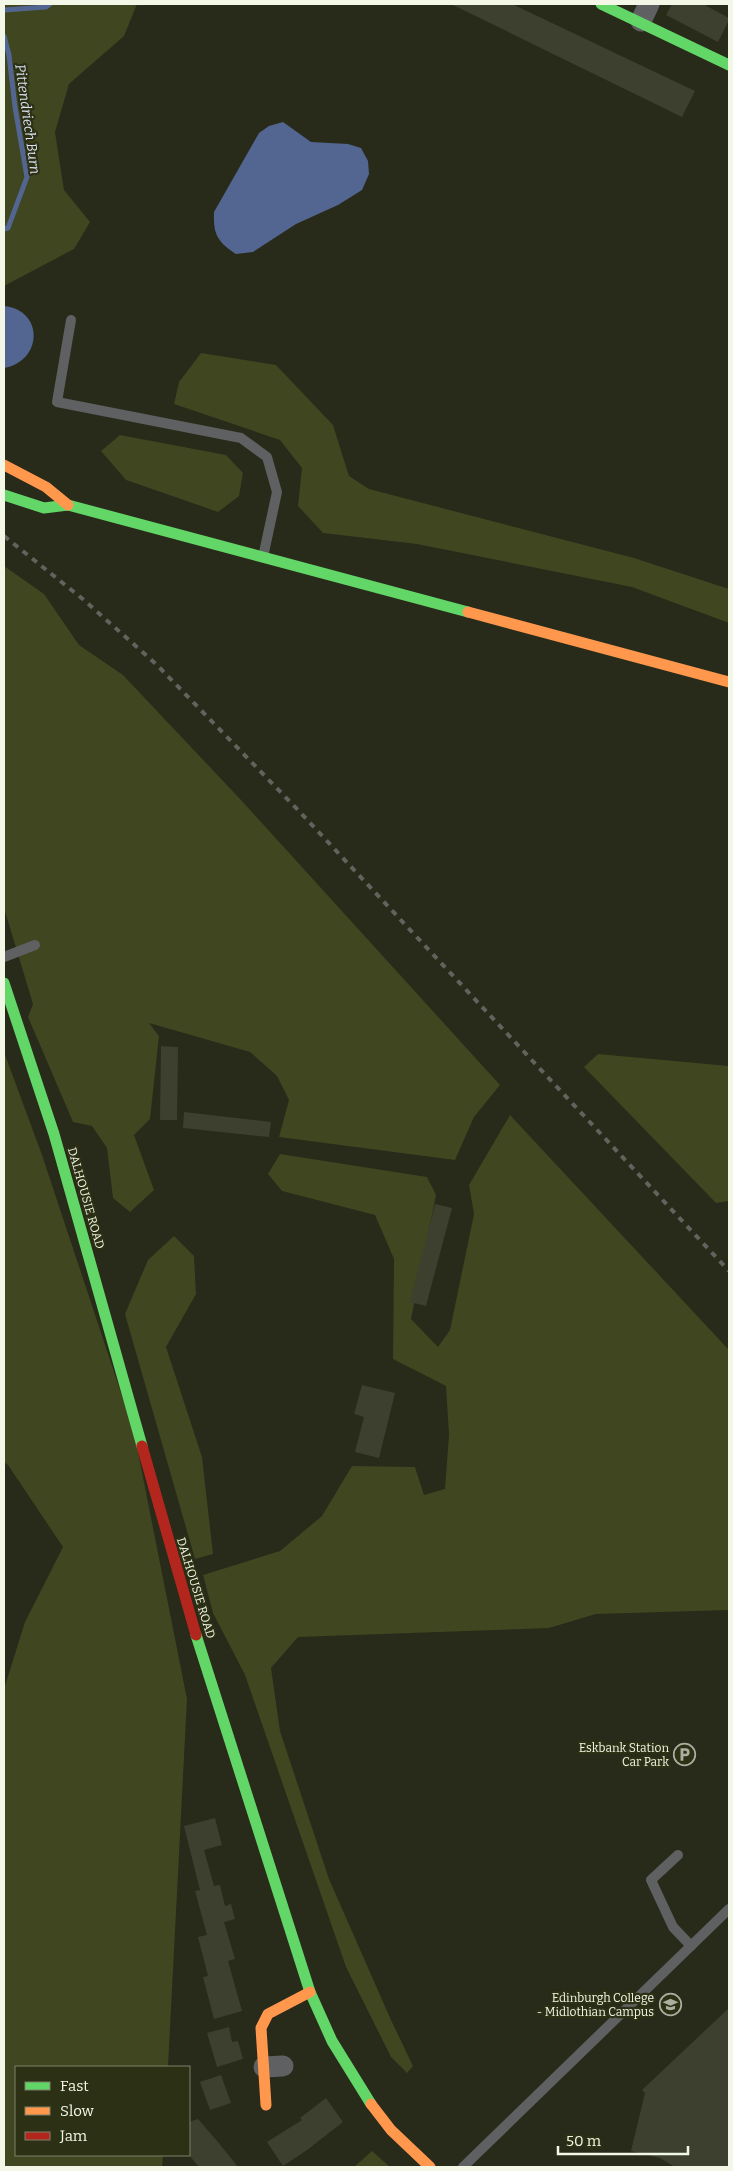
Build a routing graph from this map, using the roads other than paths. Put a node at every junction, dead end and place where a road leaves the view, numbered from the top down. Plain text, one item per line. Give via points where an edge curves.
1 (601, 4) edge
2 (645, 13) edge
3 (729, 65) edge
4 (71, 320) dead end
5 (4, 465) edge
6 (4, 495) edge
7 (68, 505) junction
8 (263, 558) junction
9 (729, 682) edge
10 (35, 945) dead end
11 (4, 956) edge
12 (4, 983) edge
13 (678, 1855) dead end
14 (729, 1909) edge
15 (691, 1946) junction
16 (310, 1992) junction
17 (266, 2105) dead end
18 (430, 2167) edge
19 (463, 2167) edge

1 - 2 main road
2 - 3 main road
4 - 8 lane via 57,402 241,438 267,457 277,492
5 - 7 main road via 46,487
6 - 7 main road via 44,508
7 - 8 main road
8 - 9 main road
10 - 11 lane
12 - 16 main road, DALHOUSIE ROAD via 54,1134 190,1617
13 - 15 lane via 651,1880 673,1927
14 - 15 lane
15 - 19 lane
16 - 17 main road via 268,2014 261,2028 273,2066
16 - 18 main road, DALHOUSIE ROAD via 344,2065 378,2116 411,2152

